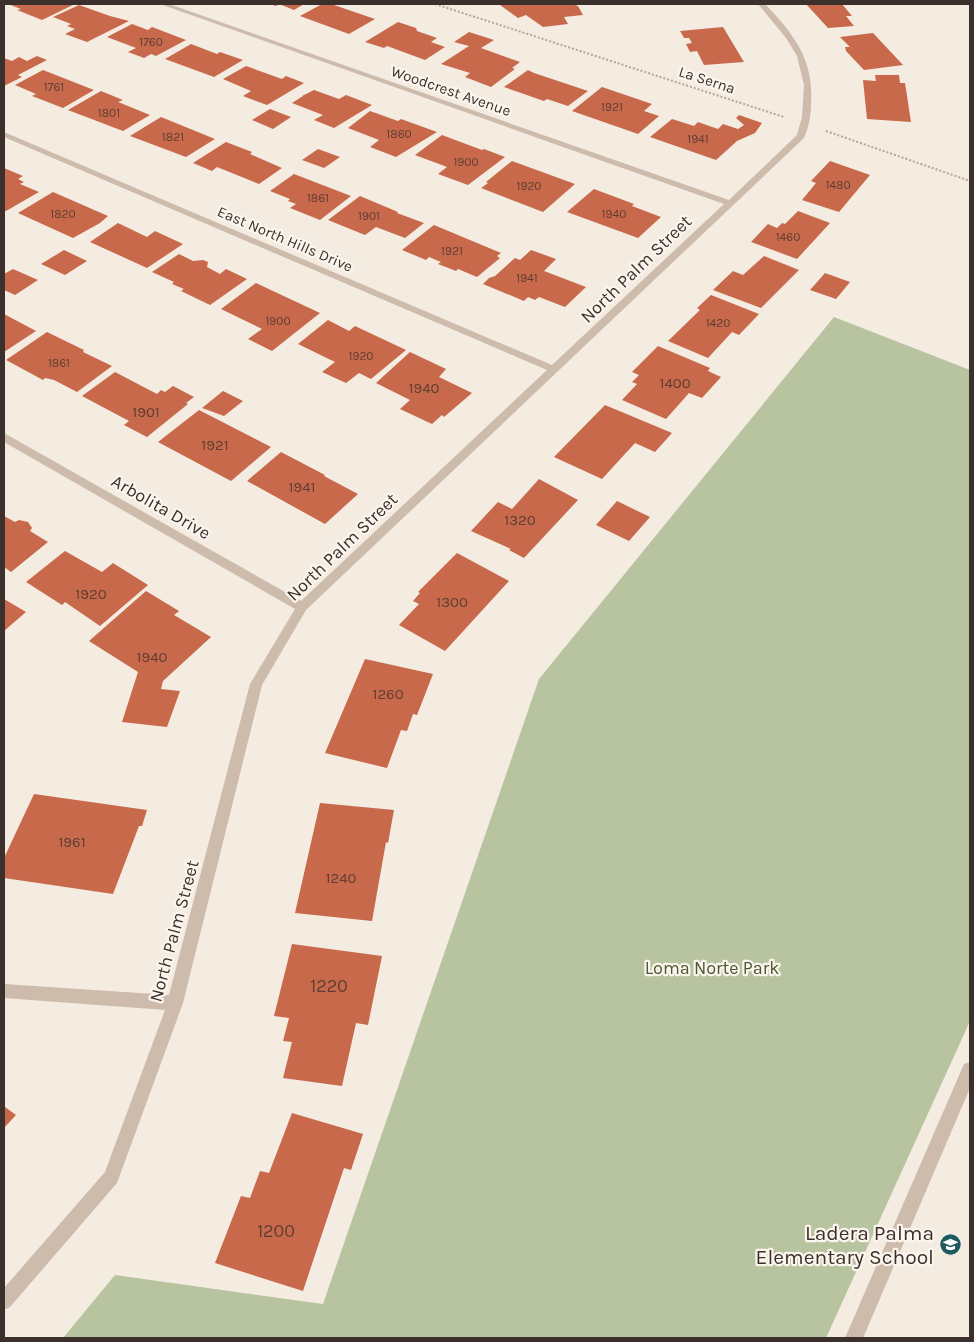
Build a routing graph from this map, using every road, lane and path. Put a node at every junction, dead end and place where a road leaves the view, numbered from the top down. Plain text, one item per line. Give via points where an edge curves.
1 (163, 4) edge
2 (435, 4) edge
3 (761, 4) edge
4 (805, 124) junction
5 (4, 134) edge
6 (970, 181) edge
7 (730, 203) junction
8 (555, 370) junction
9 (4, 436) edge
10 (302, 607) junction
11 (4, 991) edge
12 (175, 1003) junction
13 (970, 1070) edge
14 (4, 1301) edge
15 (854, 1338) edge

1 - 7 street, Woodcrest Avenue
2 - 4 path, La Serna
3 - 4 street via 802,57 808,90
4 - 6 path, La Serna
4 - 7 street, North Palm Street via 801,136
5 - 8 street, East North Hills Drive
7 - 8 street, North Palm Street
8 - 10 street, North Palm Street
9 - 10 street, Arbolita Drive
10 - 12 street, North Palm Street via 256,684
11 - 12 street
12 - 14 street, North Palm Street via 111,1177
13 - 15 street

